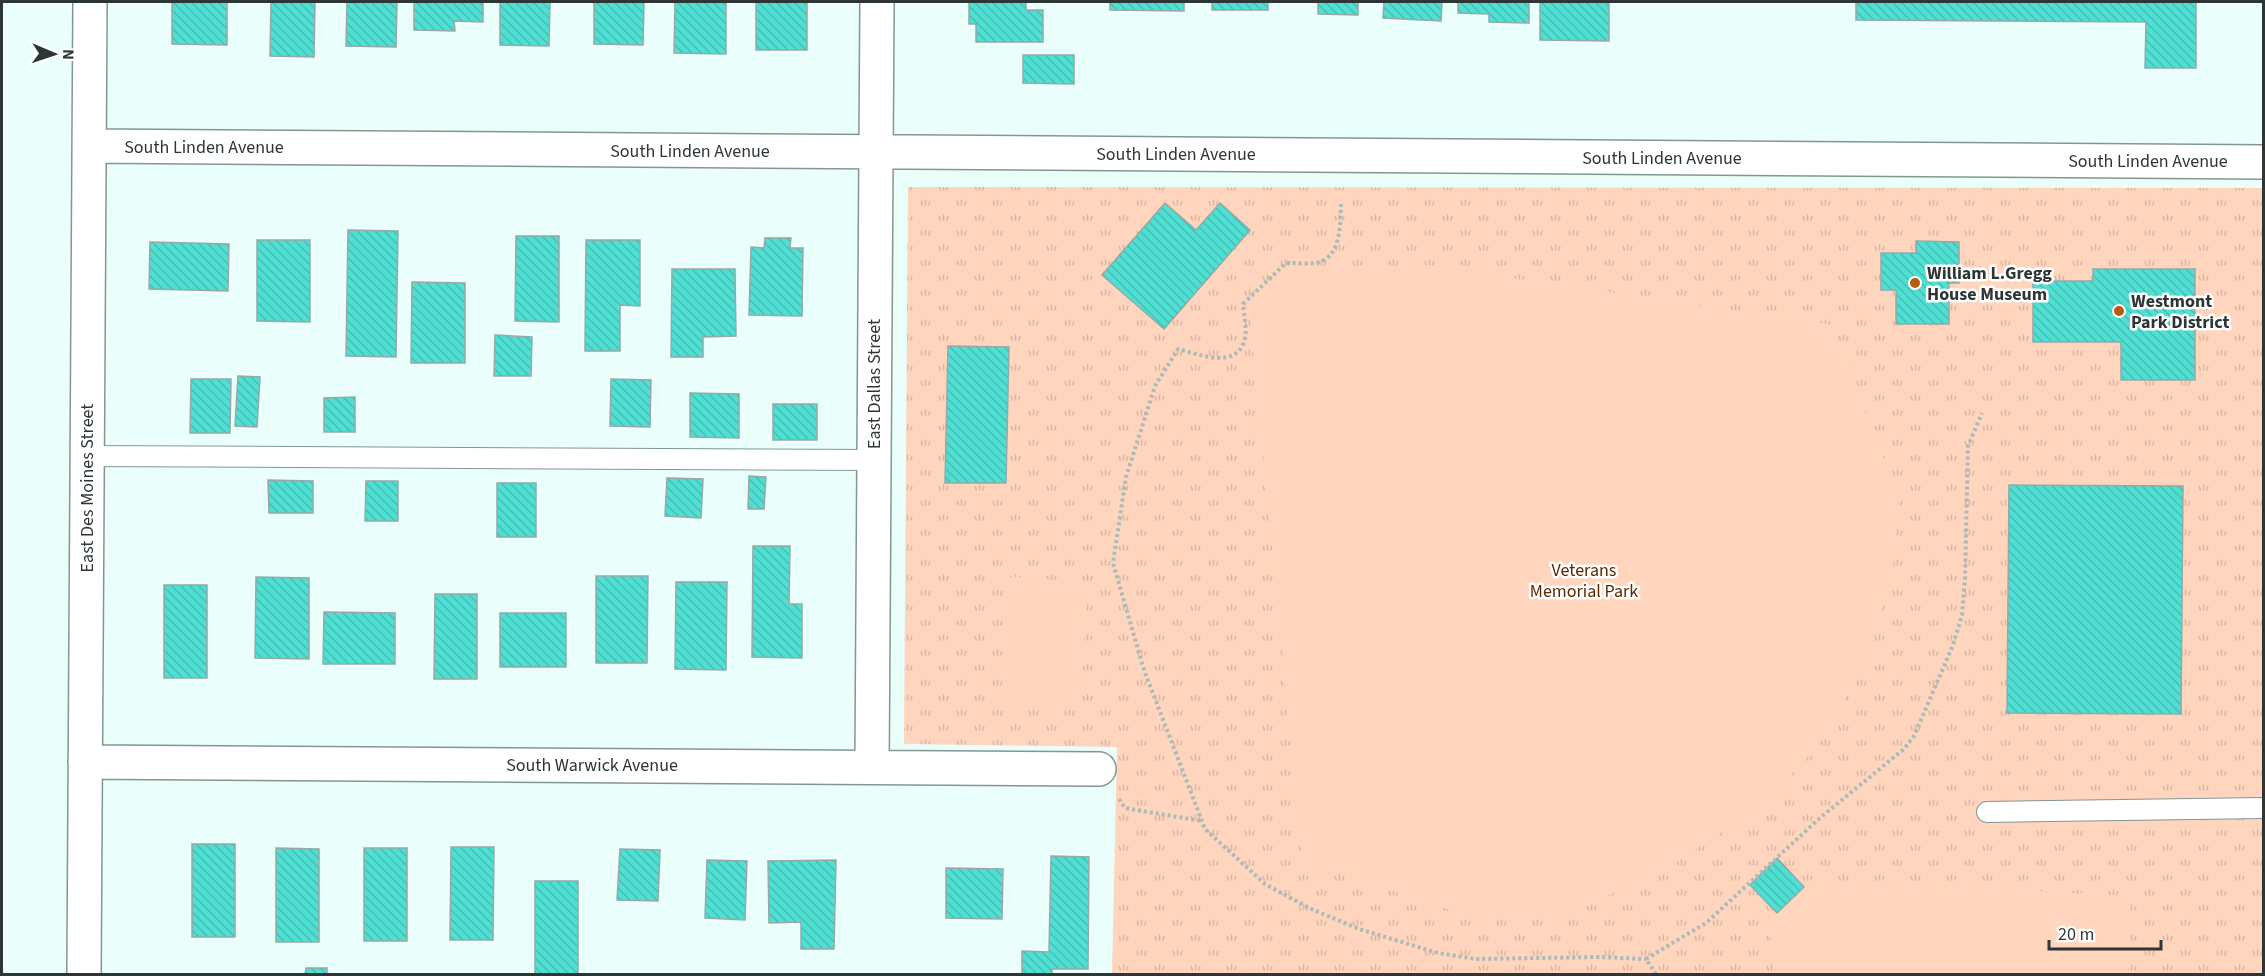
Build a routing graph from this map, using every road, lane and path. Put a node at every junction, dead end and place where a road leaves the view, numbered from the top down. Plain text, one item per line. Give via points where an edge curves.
1 (90, 2) edge
2 (877, 2) edge
3 (89, 146) junction
4 (876, 152) junction
5 (2264, 162) edge
6 (1341, 204) dead end
7 (1982, 413) dead end
8 (87, 456) junction
9 (874, 460) junction
10 (86, 762) junction
11 (872, 767) junction
12 (1099, 769) joint
13 (2264, 808) edge
14 (1987, 812) dead end
15 (1202, 822) junction
16 (1646, 959) junction
17 (84, 975) edge
18 (1656, 975) edge

1 - 3 street, East Des Moines Street
2 - 4 street, East Dallas Street
3 - 4 street, South Linden Avenue
3 - 8 street, East Des Moines Street
4 - 5 street, South Linden Avenue
4 - 9 street, East Dallas Street
6 - 15 path via 1337,244 1328,257 1317,262 1286,263 1243,304 1245,338 1240,348 1229,357 1217,359 1178,349 1155,386 1126,477 1113,563 1144,670
7 - 16 path via 1968,446 1962,615 1914,736 1706,923
8 - 9 lane
8 - 10 street, East Des Moines Street
9 - 11 street, East Dallas Street
10 - 11 street, South Warwick Avenue
10 - 17 street, East Des Moines Street
11 - 12 street, South Warwick Avenue
12 - 15 path via 1125,808
13 - 14 lane
15 - 16 path via 1265,884 1359,929 1438,953 1476,959
16 - 18 path

